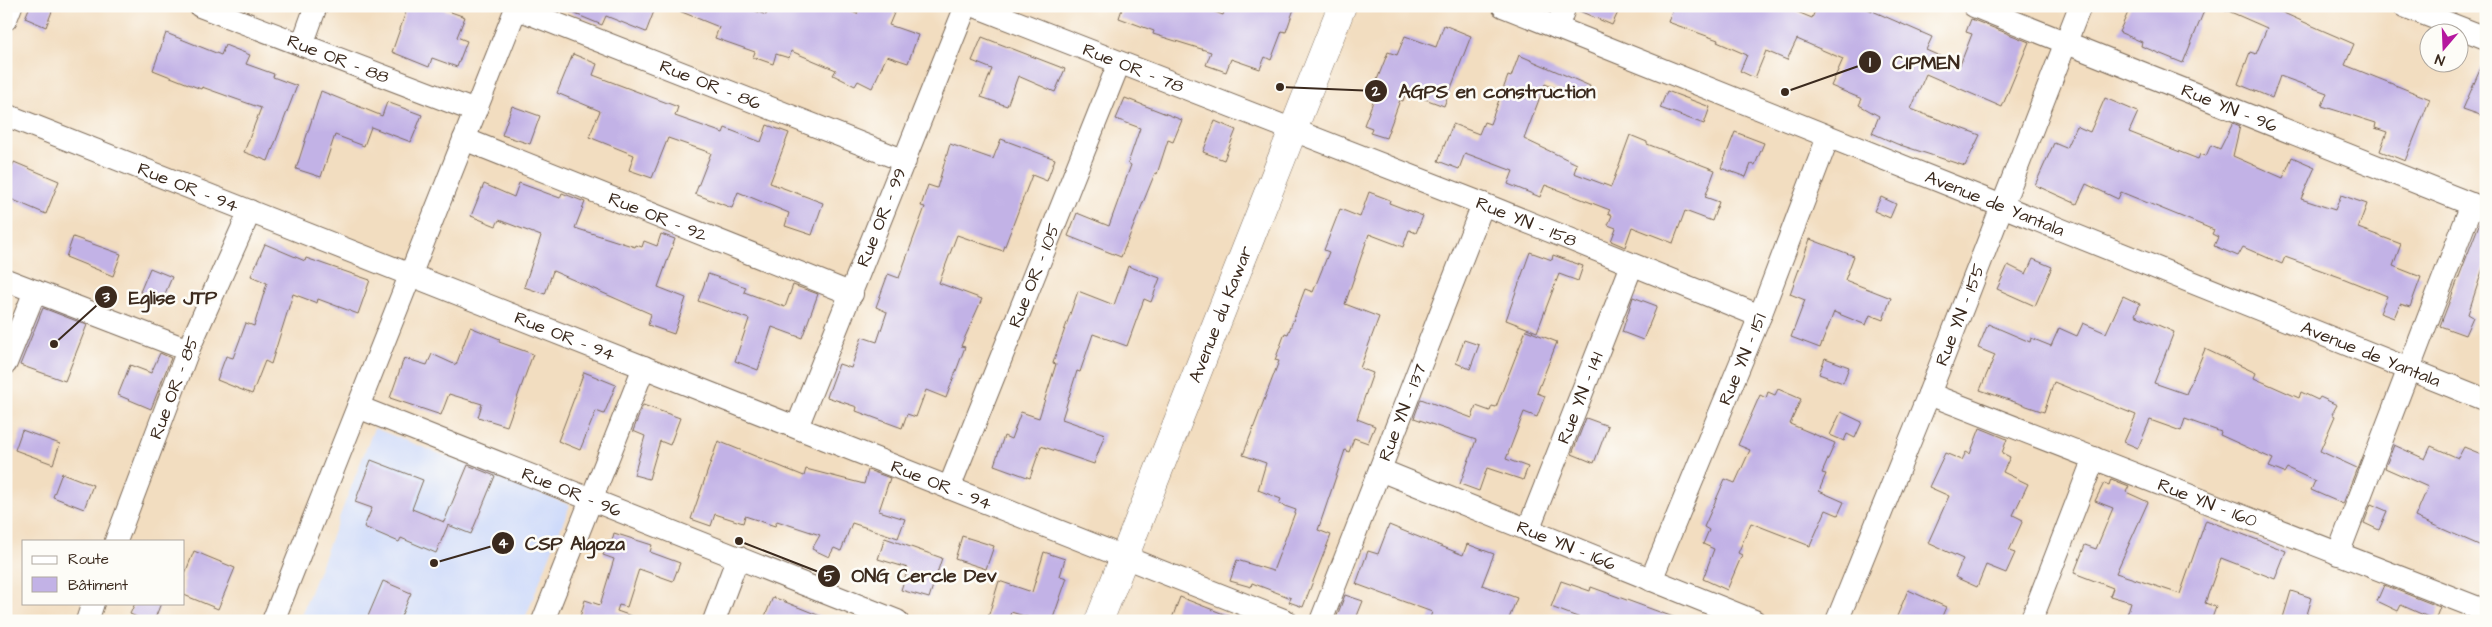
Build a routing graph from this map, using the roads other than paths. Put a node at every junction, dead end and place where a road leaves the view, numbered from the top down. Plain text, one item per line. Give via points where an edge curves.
1 (11, 6) edge
2 (200, 6) edge
3 (316, 6) edge
4 (966, 6) edge
5 (975, 6) edge
6 (1342, 6) edge
7 (1503, 6) edge
8 (1565, 6) edge
9 (1974, 6) edge
10 (2080, 6) edge
11 (2404, 6) edge
12 (516, 7) edge
13 (6, 19) edge
14 (1556, 28) junction
15 (2485, 35) edge
16 (2066, 43) junction
17 (302, 45) junction
18 (1119, 63) junction
19 (475, 111) junction
20 (6, 115) edge
21 (1292, 130) junction
22 (1828, 137) junction
23 (464, 139) junction
24 (905, 160) junction
25 (1483, 204) junction
26 (2002, 206) junction
27 (2479, 207) edge
28 (250, 211) junction
29 (1632, 265) junction
30 (411, 275) junction
31 (6, 280) edge
32 (35, 291) junction
33 (852, 294) junction
34 (1760, 316) junction
35 (188, 350) junction
36 (6, 363) edge
37 (644, 367) junction
38 (2410, 370) junction
39 (1929, 394) junction
40 (2486, 400) edge
41 (358, 407) junction
42 (797, 427) junction
43 (2094, 458) junction
44 (1380, 470) junction
45 (949, 488) junction
46 (590, 499) junction
47 (1528, 530) junction
48 (116, 540) edge
49 (2338, 554) junction
50 (738, 557) junction
51 (1124, 557) junction
52 (1651, 580) junction
53 (93, 604) edge
54 (2486, 612) edge
55 (86, 621) edge
56 (274, 621) edge
57 (543, 621) edge
58 (714, 621) edge
59 (897, 621) edge
60 (1099, 621) edge
61 (1286, 621) edge
62 (1322, 621) edge
63 (1754, 621) edge
64 (1837, 621) edge
65 (2031, 621) edge

1 - 13 street
2 - 17 street, Rue OR - 88
3 - 17 street
4 - 24 street, Rue OR - 99
5 - 18 street, Rue OR - 78
6 - 21 street, Avenue du Kawar
7 - 14 street, Avenue de Yantala
8 - 14 street
9 - 16 street, Rue YN - 96
10 - 16 street, Rue YN - 155
11 - 15 street
12 - 19 street
12 - 24 street, Rue OR - 86
14 - 22 street, Avenue de Yantala
16 - 26 street, Rue YN - 155
16 - 27 street, Rue YN - 96
17 - 19 street, Rue OR - 88
18 - 21 street, Rue OR - 78
18 - 45 street, Rue OR - 105
19 - 23 street
20 - 28 street, Rue OR - 94
21 - 25 street, Rue YN - 158
21 - 51 street, Avenue du Kawar
22 - 26 street, Avenue de Yantala
22 - 34 street, Rue YN - 151
23 - 30 street
23 - 33 street, Rue OR - 92
24 - 33 street, Rue OR - 99
25 - 29 street, Rue YN - 158
25 - 44 street, Rue YN - 137
26 - 38 street, Avenue de Yantala
26 - 39 street, Rue YN - 155
27 - 38 street
28 - 30 street, Rue OR - 94
28 - 35 street, Rue OR - 85
29 - 34 street, Rue YN - 158
29 - 47 street, Rue YN - 141
30 - 37 street, Rue OR - 94
30 - 41 street
31 - 32 street
32 - 35 street
32 - 36 street
33 - 42 street, Rue OR - 99
34 - 52 street, Rue YN - 151
35 - 48 street, Rue OR - 85
37 - 42 street, Rue OR - 94
37 - 46 street
38 - 40 street, Avenue de Yantala
38 - 49 street
39 - 43 street, Rue YN - 160
39 - 64 street, Rue YN - 155
41 - 46 street, Rue OR - 96
41 - 56 street
42 - 45 street, Rue OR - 94
43 - 49 street, Rue YN - 160
43 - 65 street
44 - 47 street, Rue YN - 166
44 - 62 street, Rue YN - 137
45 - 51 street, Rue OR - 94
46 - 50 street, Rue OR - 96
46 - 57 street
47 - 52 street, Rue YN - 166
49 - 54 street, Rue YN - 160
50 - 58 street
50 - 59 street, Rue OR - 96
51 - 60 street, Avenue du Kawar
51 - 61 street, Rue OR - 94
52 - 63 street, Rue YN - 166
53 - 55 street

